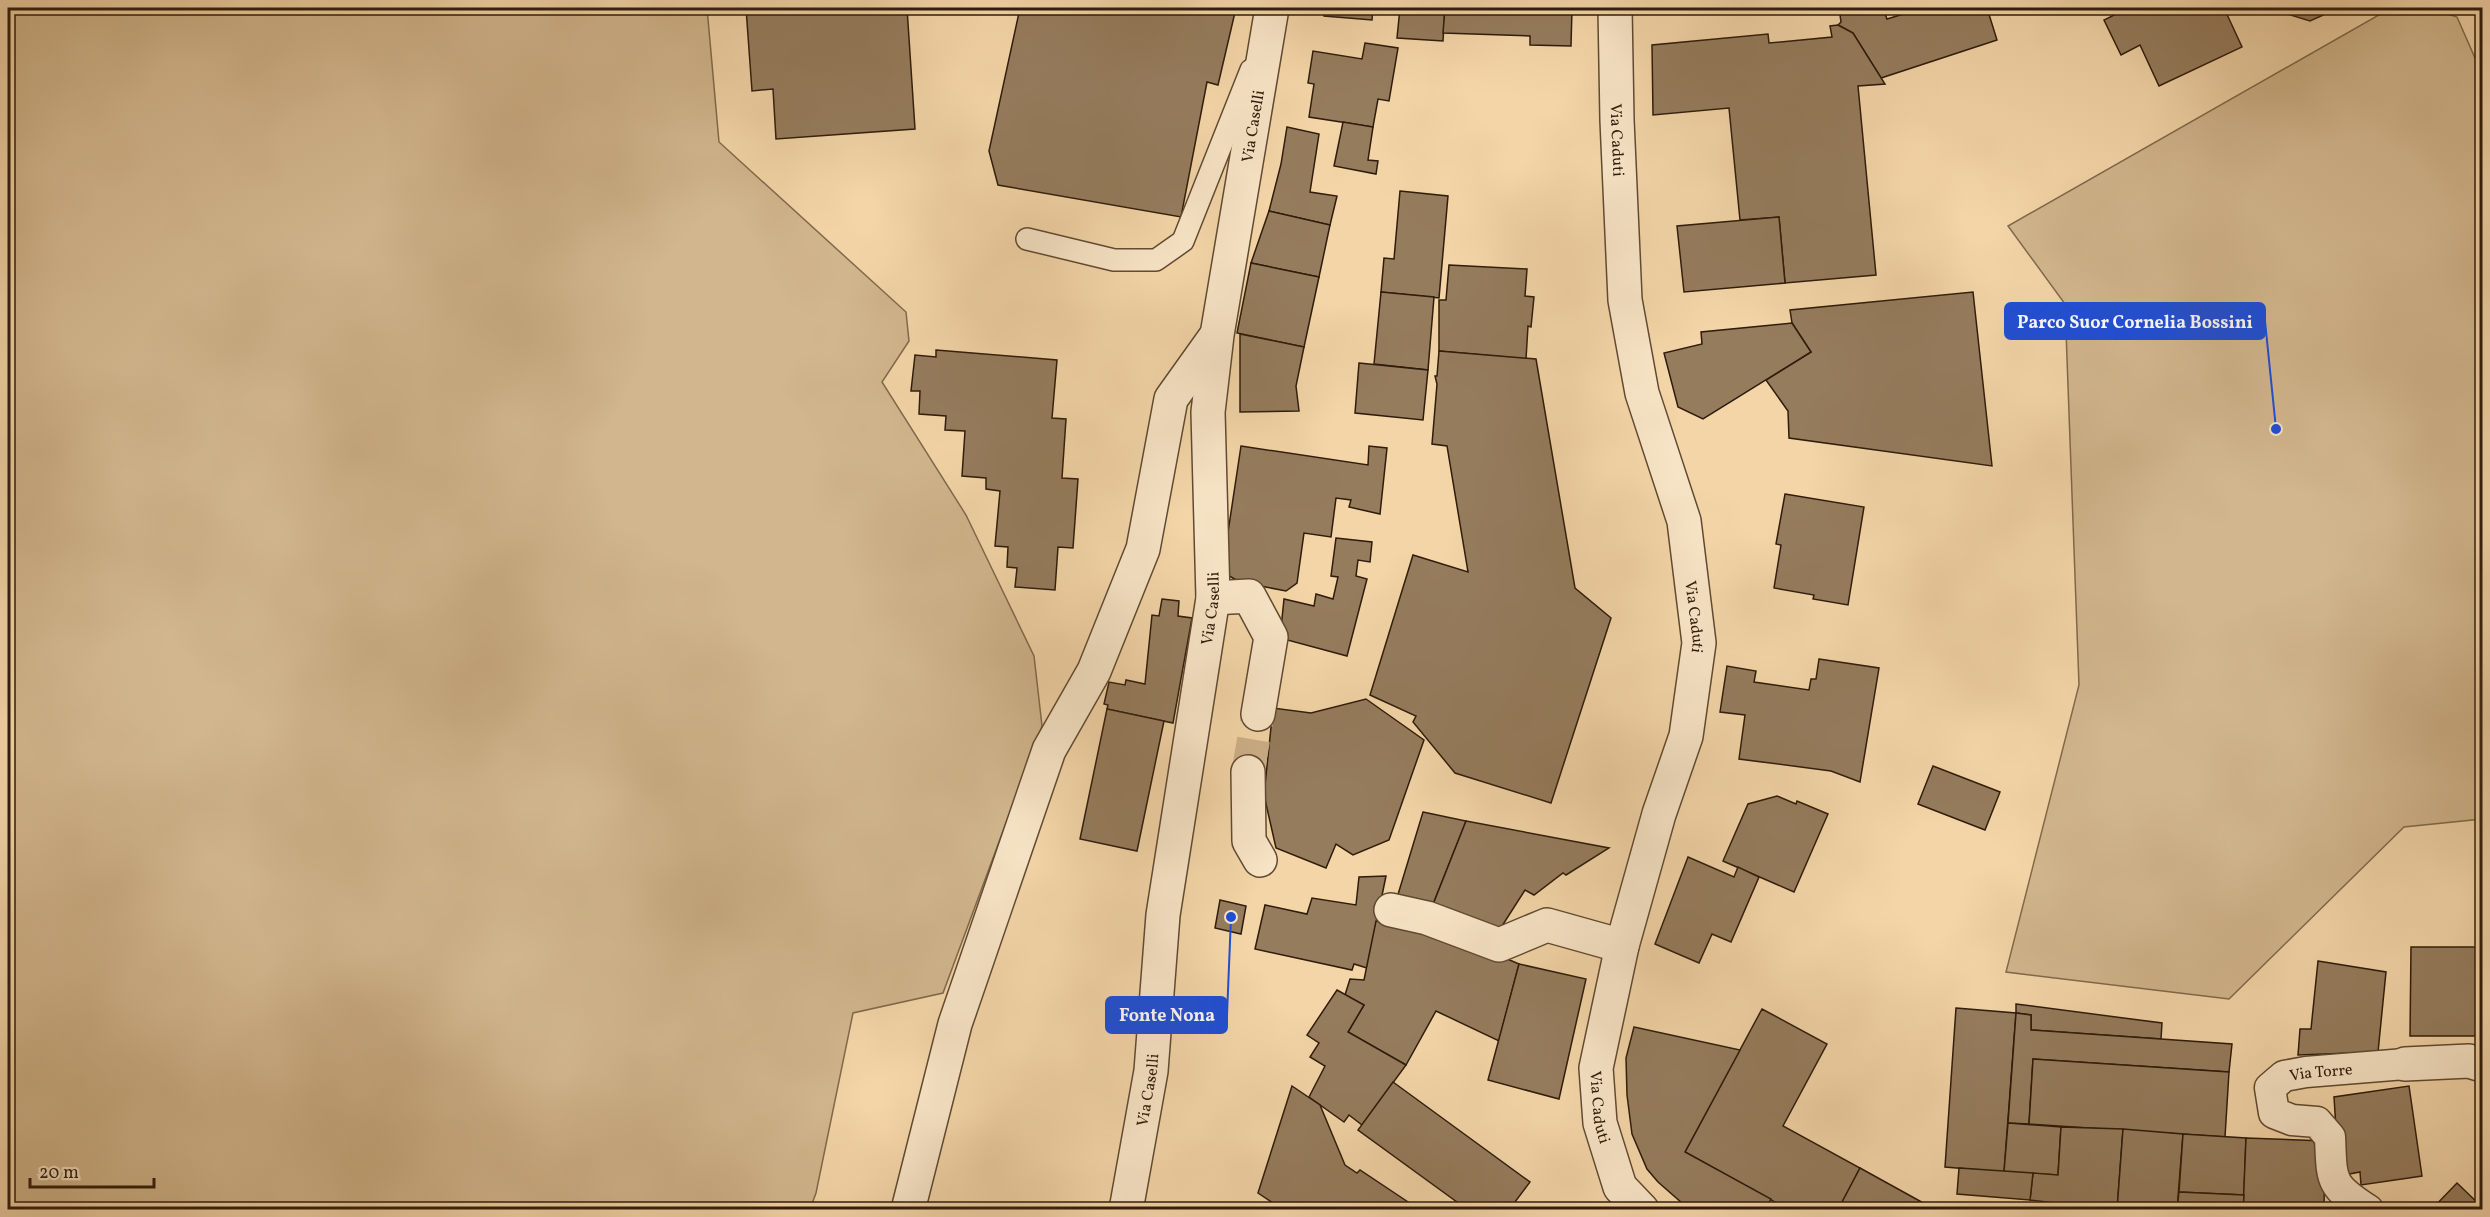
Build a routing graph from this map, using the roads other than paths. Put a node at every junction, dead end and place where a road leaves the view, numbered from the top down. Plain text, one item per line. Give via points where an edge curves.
1 (1615, 8) edge
2 (1271, 15) edge
3 (1027, 239) dead end
4 (1217, 335) junction
5 (1213, 598) junction
6 (1258, 714) tunnel mouth
7 (1248, 772) tunnel mouth
8 (1260, 860) dead end
9 (1391, 910) dead end
10 (1622, 946) junction
11 (2405, 1064) joint
12 (2482, 1065) edge
13 (908, 1209) edge
14 (1126, 1209) edge
15 (1642, 1209) edge
16 (2368, 1209) edge

1 - 10 street, Via Caduti via 1625,300 1642,393 1684,521 1699,643 1686,736 1659,814
2 - 3 lane via 1183,241 1156,260 1114,260
2 - 4 street, Via Caselli
4 - 5 street, Via Caselli via 1208,412
4 - 13 street via 1171,399 1143,549 1094,671 1049,750 955,1024
5 - 6 street via 1248,596 1271,636
5 - 14 street, Via Caselli via 1163,915 1151,1071
7 - 8 street via 1249,842
9 - 10 street via 1427,918 1499,945 1547,925
10 - 15 street, Via Caduti via 1596,1068 1599,1123 1620,1187
11 - 12 street, Via Torre
11 - 16 street, Via Torre via 2306,1072 2284,1076 2270,1088 2274,1113 2292,1120 2317,1122 2330,1137 2332,1175 2343,1193

